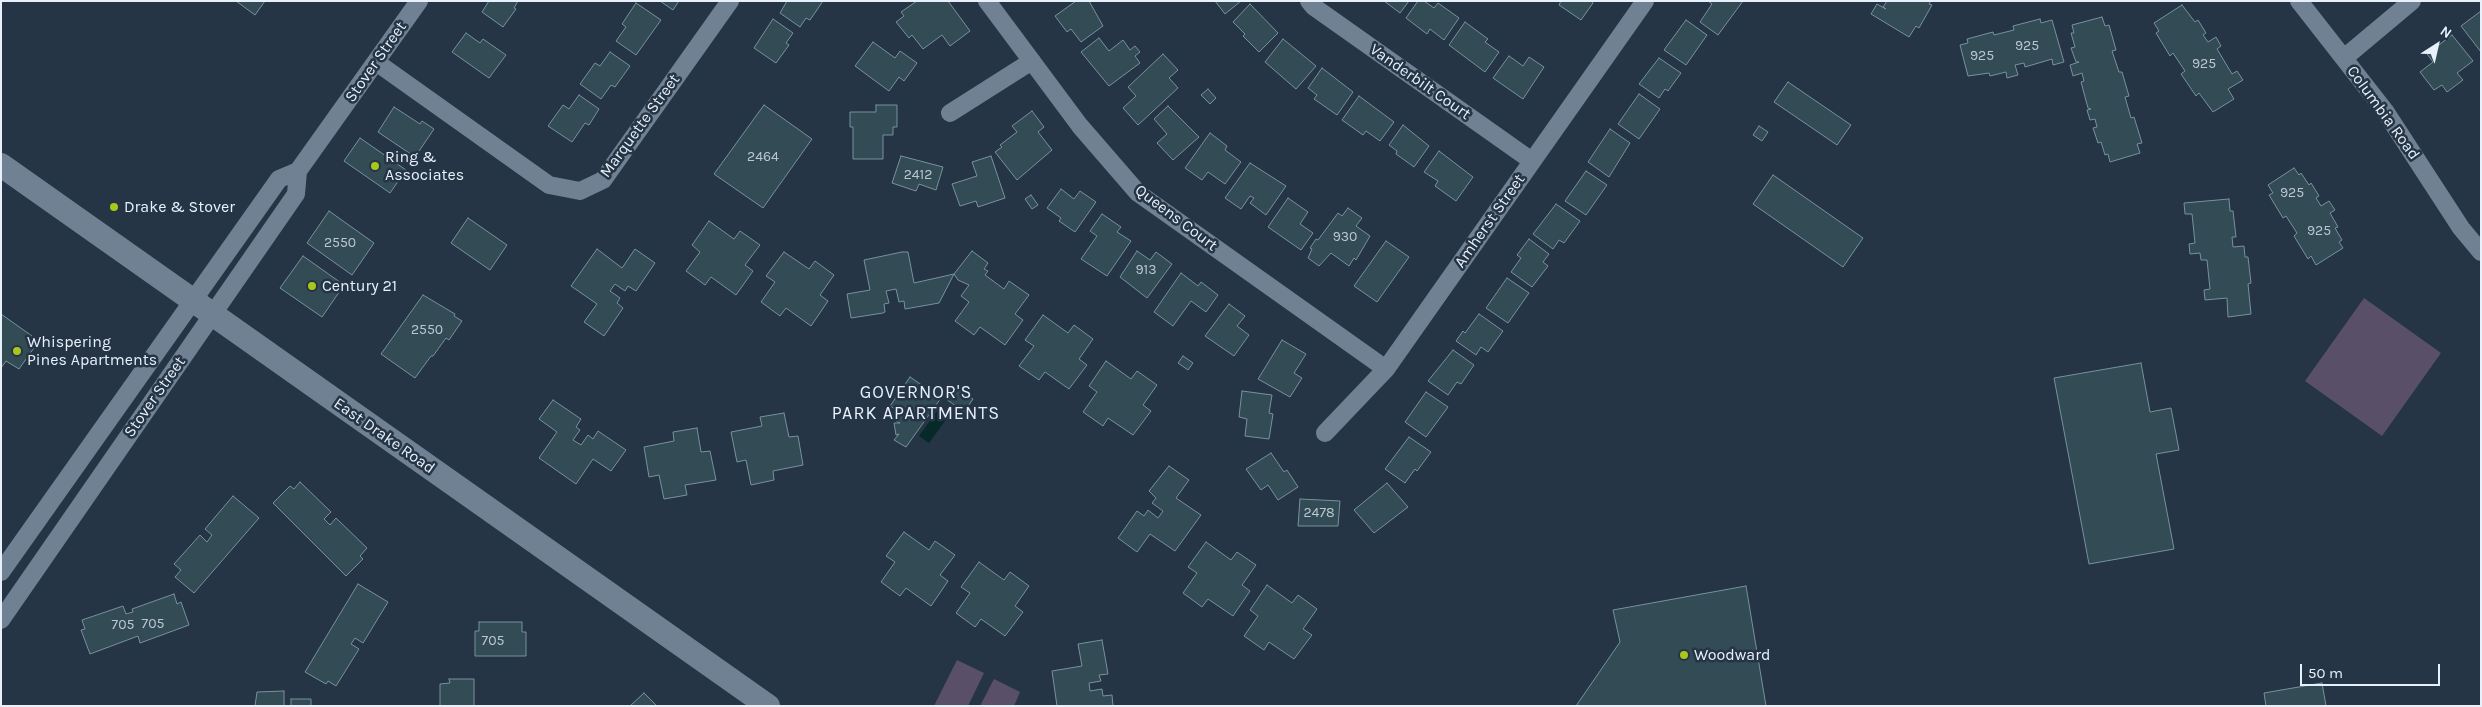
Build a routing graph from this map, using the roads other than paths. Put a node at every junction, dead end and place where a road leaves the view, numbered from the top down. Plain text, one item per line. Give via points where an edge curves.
1 (420, 1) edge
2 (730, 1) edge
3 (987, 1) edge
4 (1309, 1) edge
5 (1645, 1) edge
6 (2299, 1) edge
7 (2412, 1) edge
8 (2344, 58) junction
9 (1032, 61) junction
10 (376, 62) junction
11 (950, 113) dead end
12 (1532, 162) junction
13 (1, 165) edge
14 (298, 171) junction
15 (2461, 228) junction
16 (2481, 252) edge
17 (2481, 266) edge
18 (193, 300) junction
19 (213, 315) junction
20 (1386, 369) junction
21 (1325, 433) dead end
22 (1, 572) edge
23 (1, 620) edge
24 (768, 706) edge

1 - 10 street, Stover Street
2 - 10 street, Marquette Street via 603,180 580,191 549,184
3 - 9 street, Queens Court
4 - 12 street, Vanderbilt Court via 1314,8
5 - 12 street, Amherst Street
6 - 8 street, Columbia Road
7 - 8 street
8 - 15 street, Columbia Road via 2385,111
9 - 11 street
9 - 20 street, Queens Court via 1080,126 1138,193
10 - 14 street, Stover Street
12 - 20 street, Amherst Street
13 - 18 main road, East Drake Road
14 - 18 street, Stover Street via 279,179
14 - 19 street, Stover Street via 296,194
15 - 16 street, Columbia Road
15 - 17 street, Columbia Road
18 - 19 main road, East Drake Road
18 - 22 street, Stover Street
19 - 23 street, Stover Street
19 - 24 main road, East Drake Road
20 - 21 street, Amherst Street

